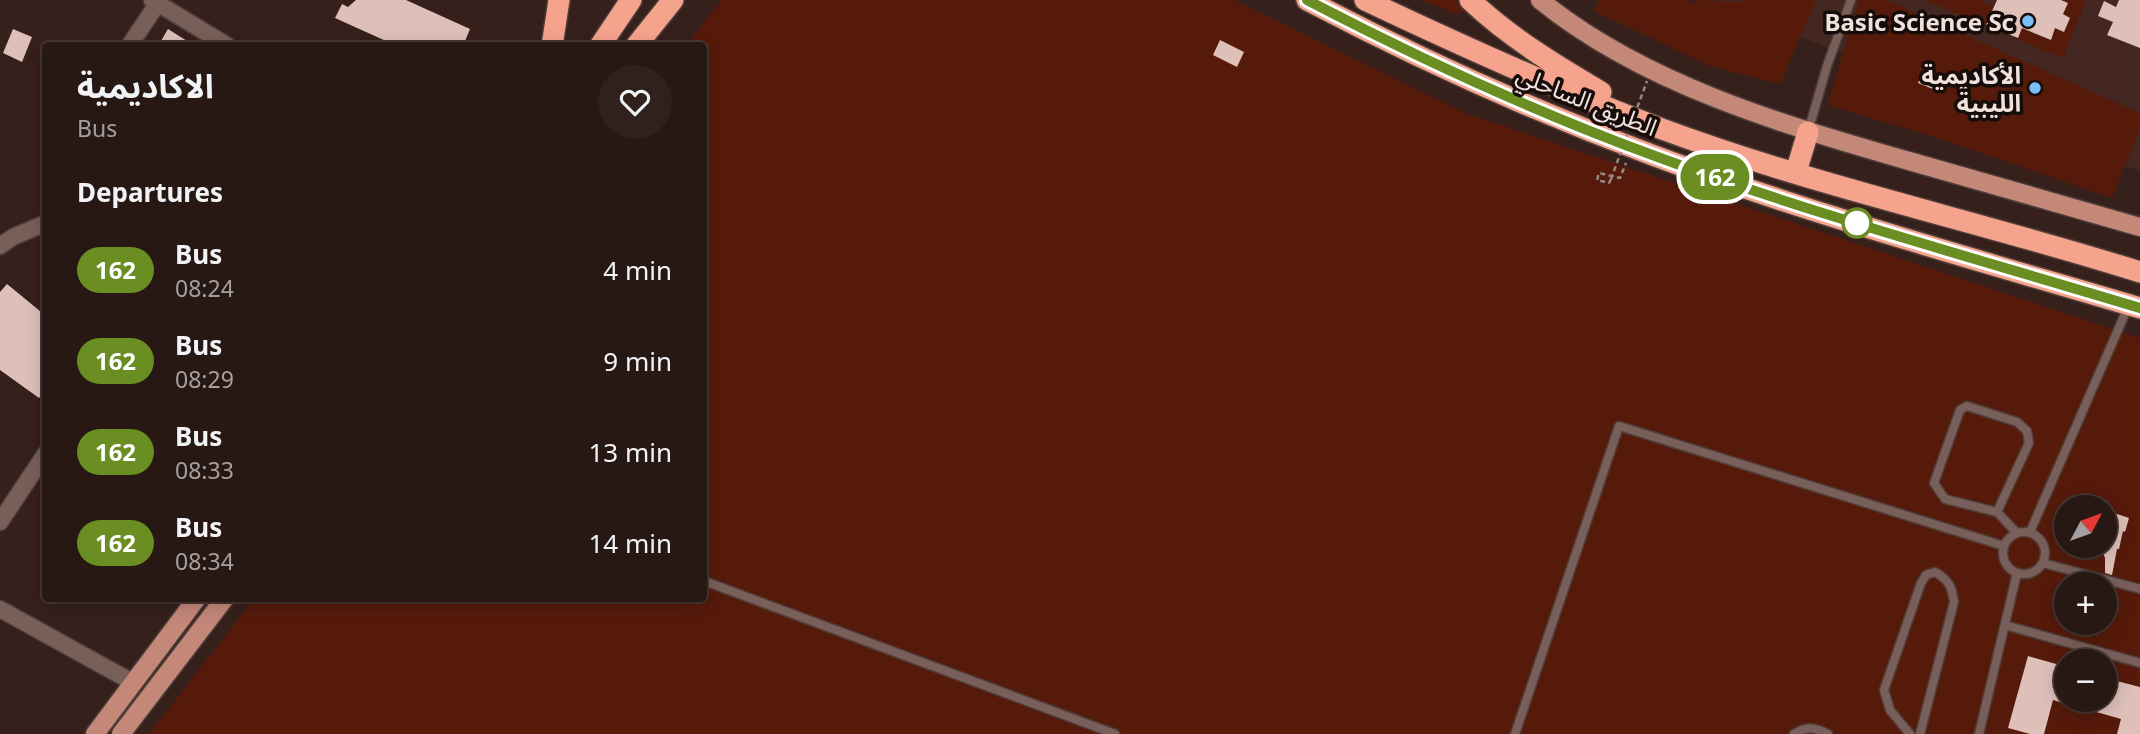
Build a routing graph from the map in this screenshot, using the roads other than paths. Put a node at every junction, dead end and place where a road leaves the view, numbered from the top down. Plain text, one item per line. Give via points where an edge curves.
1 (559, 0) edge
2 (631, 0) edge
3 (657, 0) edge
4 (673, 0) edge
5 (1307, 0) edge
6 (1365, 0) edge
7 (1470, 0) edge
8 (1540, 0) edge
9 (1850, 0) edge
10 (156, 1) edge
11 (131, 42) edge
12 (222, 42) edge
13 (553, 42) edge
14 (603, 42) edge
15 (629, 42) edge
16 (639, 42) edge
17 (1663, 129) junction
18 (1808, 132) junction
19 (1796, 172) junction
20 (42, 225) edge
21 (2140, 227) edge
22 (0, 246) edge
23 (2140, 272) edge
24 (2135, 306) edge
25 (42, 459) edge
26 (1997, 512) junction
27 (0, 522) edge
28 (2030, 532) junction
29 (2017, 533) junction
30 (2004, 546) junction
31 (2043, 563) junction
32 (2017, 573) junction
33 (707, 582) edge
34 (2140, 589) edge
35 (194, 602) edge
36 (222, 602) edge
37 (0, 609) edge
38 (2005, 625) junction
39 (2140, 663) edge
40 (134, 683) junction
41 (95, 734) edge
42 (121, 734) edge
43 (1115, 734) edge
44 (1515, 734) edge
45 (1794, 734) edge
46 (1828, 734) edge
47 (1910, 734) edge
48 (1920, 734) edge
49 (1979, 734) edge

1 - 13 highway
2 - 14 highway
3 - 15 highway
4 - 16 highway
5 - 24 highway, الطريق الساحلي via 1516,101 1654,156 1782,200
6 - 17 highway, الطريق الساحلي
7 - 17 highway via 1546,59
8 - 18 main road via 1582,30 1659,72
9 - 18 lane
10 - 11 street
10 - 12 street
17 - 19 highway, الطريق الساحلي
18 - 19 highway
18 - 21 main road
19 - 23 highway, الطريق الساحلي
20 - 22 street
24 - 28 lane
25 - 27 street
26 - 26 lane via 2029,443 2027,431 2017,422 1967,406 1960,410 1934,483 1945,499
26 - 29 lane
28 - 29 lane
28 - 31 lane via 2044,545
29 - 30 lane
30 - 32 lane via 2005,561
30 - 44 lane via 1619,426
31 - 32 lane via 2033,572
31 - 34 lane
32 - 38 lane
33 - 43 lane
35 - 40 main road
36 - 42 main road
37 - 40 street
38 - 39 lane
38 - 49 lane
40 - 41 main road
45 - 46 lane via 1806,727
47 - 48 lane via 1891,710 1884,691 1921,583 1935,572 1952,587 1954,602

